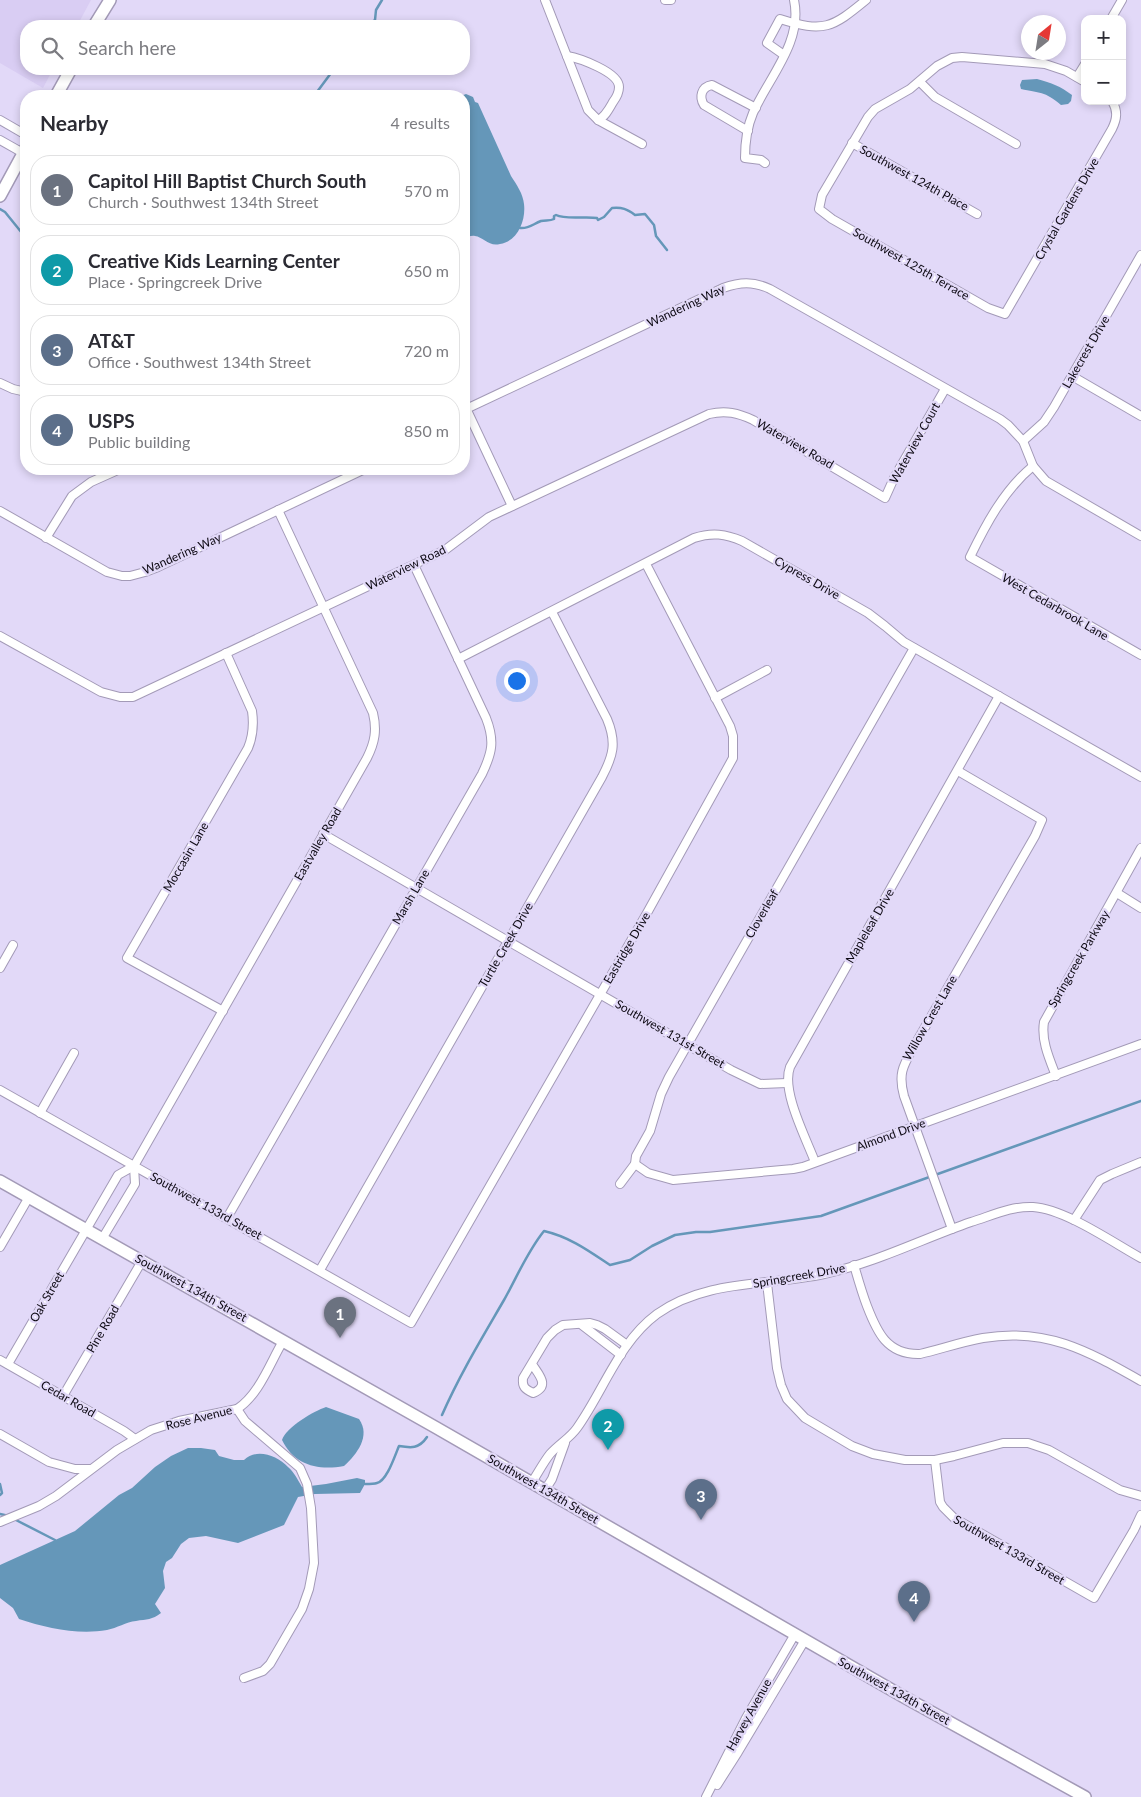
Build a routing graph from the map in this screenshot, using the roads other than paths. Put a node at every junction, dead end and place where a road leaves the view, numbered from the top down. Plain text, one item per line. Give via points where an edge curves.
1 (110, 0) edge
2 (545, 0) edge
3 (665, 0) edge
4 (671, 0) edge
5 (794, 0) edge
6 (866, 0) edge
7 (1122, 0) edge
8 (1113, 15) edge
9 (98, 20) edge
10 (796, 22) junction
11 (784, 55) junction
12 (567, 56) junction
13 (1081, 70) edge
14 (68, 75) edge
15 (1077, 77) junction
16 (1081, 80) edge
17 (920, 82) junction
18 (59, 90) edge
19 (1114, 105) edge
20 (756, 108) junction
21 (0, 120) edge
22 (598, 120) junction
23 (748, 131) junction
24 (20, 132) edge
25 (0, 140) edge
26 (852, 143) junction
27 (642, 144) dead end
28 (1016, 144) dead end
29 (20, 149) edge
30 (20, 160) edge
31 (765, 163) dead end
32 (2, 192) edge
33 (977, 214) dead end
34 (1141, 255) edge
35 (1005, 314) joint
36 (1072, 376) junction
37 (0, 384) edge
38 (945, 389) junction
39 (20, 391) edge
40 (470, 405) edge
41 (1141, 416) edge
42 (470, 420) edge
43 (1023, 441) junction
44 (1033, 466) junction
45 (107, 475) edge
46 (352, 475) edge
47 (885, 498) joint
48 (512, 506) junction
49 (278, 510) junction
50 (0, 511) edge
51 (1141, 536) edge
52 (46, 538) junction
53 (414, 564) junction
54 (646, 564) junction
55 (323, 608) junction
56 (552, 612) junction
57 (0, 636) edge
58 (914, 648) junction
59 (226, 654) junction
60 (1141, 656) edge
61 (458, 659) junction
62 (767, 670) dead end
63 (999, 696) junction
64 (715, 698) junction
65 (958, 771) junction
66 (1141, 777) edge
67 (323, 834) junction
68 (1141, 848) edge
69 (416, 889) junction
70 (1117, 893) junction
71 (1141, 908) edge
72 (508, 940) junction
73 (13, 945) dead end
74 (0, 968) edge
75 (600, 993) junction
76 (223, 1011) junction
77 (688, 1044) junction
78 (1141, 1044) edge
79 (74, 1053) dead end
80 (1056, 1076) junction
81 (787, 1083) junction
82 (0, 1090) edge
83 (40, 1113) junction
84 (914, 1127) junction
85 (815, 1162) junction
86 (1141, 1162) edge
87 (635, 1164) junction
88 (134, 1166) junction
89 (0, 1181) edge
90 (620, 1184) dead end
91 (29, 1197) junction
92 (227, 1218) junction
93 (1074, 1220) junction
94 (952, 1229) junction
95 (86, 1230) junction
96 (102, 1239) junction
97 (0, 1247) edge
98 (1141, 1258) edge
99 (142, 1261) junction
100 (854, 1266) junction
101 (320, 1270) junction
102 (767, 1283) junction
103 (411, 1323) joint
104 (582, 1325) junction
105 (283, 1341) junction
106 (627, 1345) junction
107 (621, 1355) junction
108 (0, 1360) edge
109 (8, 1364) junction
110 (532, 1364) dead end
111 (1141, 1381) edge
112 (63, 1396) junction
113 (237, 1409) junction
114 (0, 1434) edge
115 (135, 1439) junction
116 (566, 1441) junction
117 (935, 1460) junction
118 (90, 1469) junction
119 (532, 1482) junction
120 (545, 1490) junction
121 (1141, 1496) edge
122 (1141, 1515) edge
123 (0, 1522) edge
124 (795, 1634) junction
125 (805, 1640) junction
126 (244, 1678) dead end
127 (707, 1797) edge
128 (1085, 1797) edge

1 - 9 main road
2 - 12 street
3 - 4 street
5 - 10 street
6 - 10 street via 834,24 817,26
7 - 8 street
10 - 11 street
10 - 11 street via 780,18 767,43
11 - 20 street
12 - 22 street via 588,110
12 - 22 street via 588,62 613,76 619,84 617,96 602,119
13 - 15 street
14 - 18 main road
15 - 16 street
15 - 17 street via 1045,64 962,57 947,59
17 - 26 street via 875,109
17 - 28 street via 935,97
19 - 35 street, Crystal Gardens Drive via 1116,115 1112,129
20 - 23 street
20 - 23 street via 712,85 702,92 704,105
21 - 24 street
22 - 27 street
23 - 31 street via 745,158
25 - 29 street
26 - 33 street, Southwest 124th Place
26 - 35 street, Southwest 125th Terrace via 822,195 819,210 988,308
30 - 32 main road
34 - 36 street, Lakecrest Drive
36 - 41 street
36 - 43 street, Lakecrest Drive via 1049,415
37 - 39 street
38 - 40 street, Wandering Way via 770,289 743,283 710,293
38 - 43 street, Wandering Way via 1008,425
38 - 47 street, Waterview Court
42 - 48 street
43 - 44 street
44 - 51 street via 1054,487
44 - 60 street, West Cedarbrook Lane via 1007,492 970,557
45 - 52 street via 72,496
46 - 49 street, Wandering Way
47 - 48 street, Waterview Road via 753,420 726,412 700,417
48 - 53 street, Waterview Road via 481,522 445,550
49 - 52 street, Wandering Way via 130,576 107,572
49 - 55 street, Eastvalley Road
50 - 52 street, Wandering Way
53 - 55 street, Waterview Road
53 - 61 street, Marsh Lane
54 - 56 street, Cypress Drive
54 - 58 street, Cypress Drive via 702,535 732,536 868,613
54 - 64 street, Eastridge Drive
55 - 59 street, Waterview Road
55 - 67 street, Eastvalley Road via 373,713 376,731 367,758
56 - 61 street, Cypress Drive
56 - 72 street, Turtle Creek Drive via 608,719 613,736 612,751 602,777
57 - 59 street, Waterview Road via 88,686 120,698 133,697
58 - 63 street, Cypress Drive
58 - 77 street, Cloverleaf
59 - 76 street, Moccasin Lane via 252,711 252,740 127,958
61 - 69 street, Marsh Lane via 490,727 491,753
62 - 64 street
63 - 65 street, Mapleleaf Drive
63 - 66 street, Cypress Drive
64 - 75 street, Eastridge Drive via 733,736 733,758
65 - 81 street, Mapleleaf Drive via 793,1059
65 - 84 street, Willow Crest Lane via 1042,820 904,1065 901,1084
67 - 69 street, Southwest 131st Street
67 - 76 street, Eastvalley Road
68 - 70 street, Springcreek Parkway
69 - 72 street, Southwest 131st Street
69 - 92 street, Marsh Lane
70 - 71 street
70 - 80 street, Springcreek Parkway via 1044,1022 1042,1031
72 - 75 street, Southwest 131st Street
72 - 101 street, Turtle Creek Drive
73 - 74 street
75 - 77 street, Southwest 131st Street
75 - 103 street, Eastridge Drive
76 - 88 street, Eastvalley Road
77 - 81 street, Southwest 131st Street via 753,1081 768,1085
77 - 87 street, Cloverleaf via 664,1087 652,1126
78 - 80 street, Almond Drive
79 - 83 street
80 - 84 street, Almond Drive
81 - 85 street, Mapleleaf Drive
82 - 83 street, Southwest 133rd Street
83 - 88 street, Southwest 133rd Street
84 - 85 street, Almond Drive
84 - 94 street, Willow Crest Lane
85 - 87 street, Almond Drive via 793,1170 673,1180 648,1173
86 - 93 street via 1100,1180
87 - 90 street, Cloverleaf
88 - 92 street, Southwest 133rd Street
88 - 95 street, Eastvalley Road via 118,1174
88 - 96 street, Eastvalley Road via 134,1184
89 - 91 main road, Southwest 134th Street
91 - 95 main road, Southwest 134th Street
91 - 97 street
92 - 101 street, Southwest 133rd Street
93 - 94 street, Springcreek Drive via 1052,1210 1020,1207
93 - 98 street, Springcreek Drive
94 - 100 street, Springcreek Drive
95 - 96 main road, Southwest 134th Street
95 - 109 street, Oak Street
96 - 99 main road, Southwest 134th Street
99 - 105 main road, Southwest 134th Street
99 - 112 street, Pine Road
100 - 102 street, Springcreek Drive
100 - 111 street via 877,1330 896,1349 920,1354 983,1338 1041,1338 1073,1345
101 - 103 street, Southwest 133rd Street
102 - 106 street, Springcreek Drive via 689,1296 649,1320
102 - 117 street via 779,1379 787,1398 798,1412 862,1450 905,1460
104 - 106 street via 590,1323 605,1329
104 - 107 street
104 - 110 street via 563,1325 555,1330
105 - 113 street, Rose Avenue via 254,1392
105 - 119 main road, Southwest 134th Street
106 - 107 street, Springcreek Drive
107 - 116 street, Springcreek Drive
108 - 109 street, Cedar Road
109 - 112 street, Cedar Road
112 - 115 street, Cedar Road
113 - 115 street, Rose Avenue via 179,1421
113 - 126 street via 245,1421 296,1464 307,1484 314,1564 302,1609 270,1664 263,1671
114 - 118 street via 49,1462 75,1469
115 - 118 street, Rose Avenue
116 - 119 street, Springcreek Drive via 551,1453
116 - 120 street, Springcreek Drive
117 - 121 street via 1002,1443 1028,1443 1049,1450 1120,1490
117 - 122 street, Southwest 133rd Street via 939,1496 948,1514 1094,1598
118 - 123 street, Rose Avenue via 78,1481 39,1506
119 - 120 main road, Southwest 134th Street
120 - 124 main road, Southwest 134th Street
124 - 125 main road, Southwest 134th Street
124 - 127 street, Harvey Avenue via 742,1725
125 - 127 street, Harvey Avenue
125 - 128 main road, Southwest 134th Street

